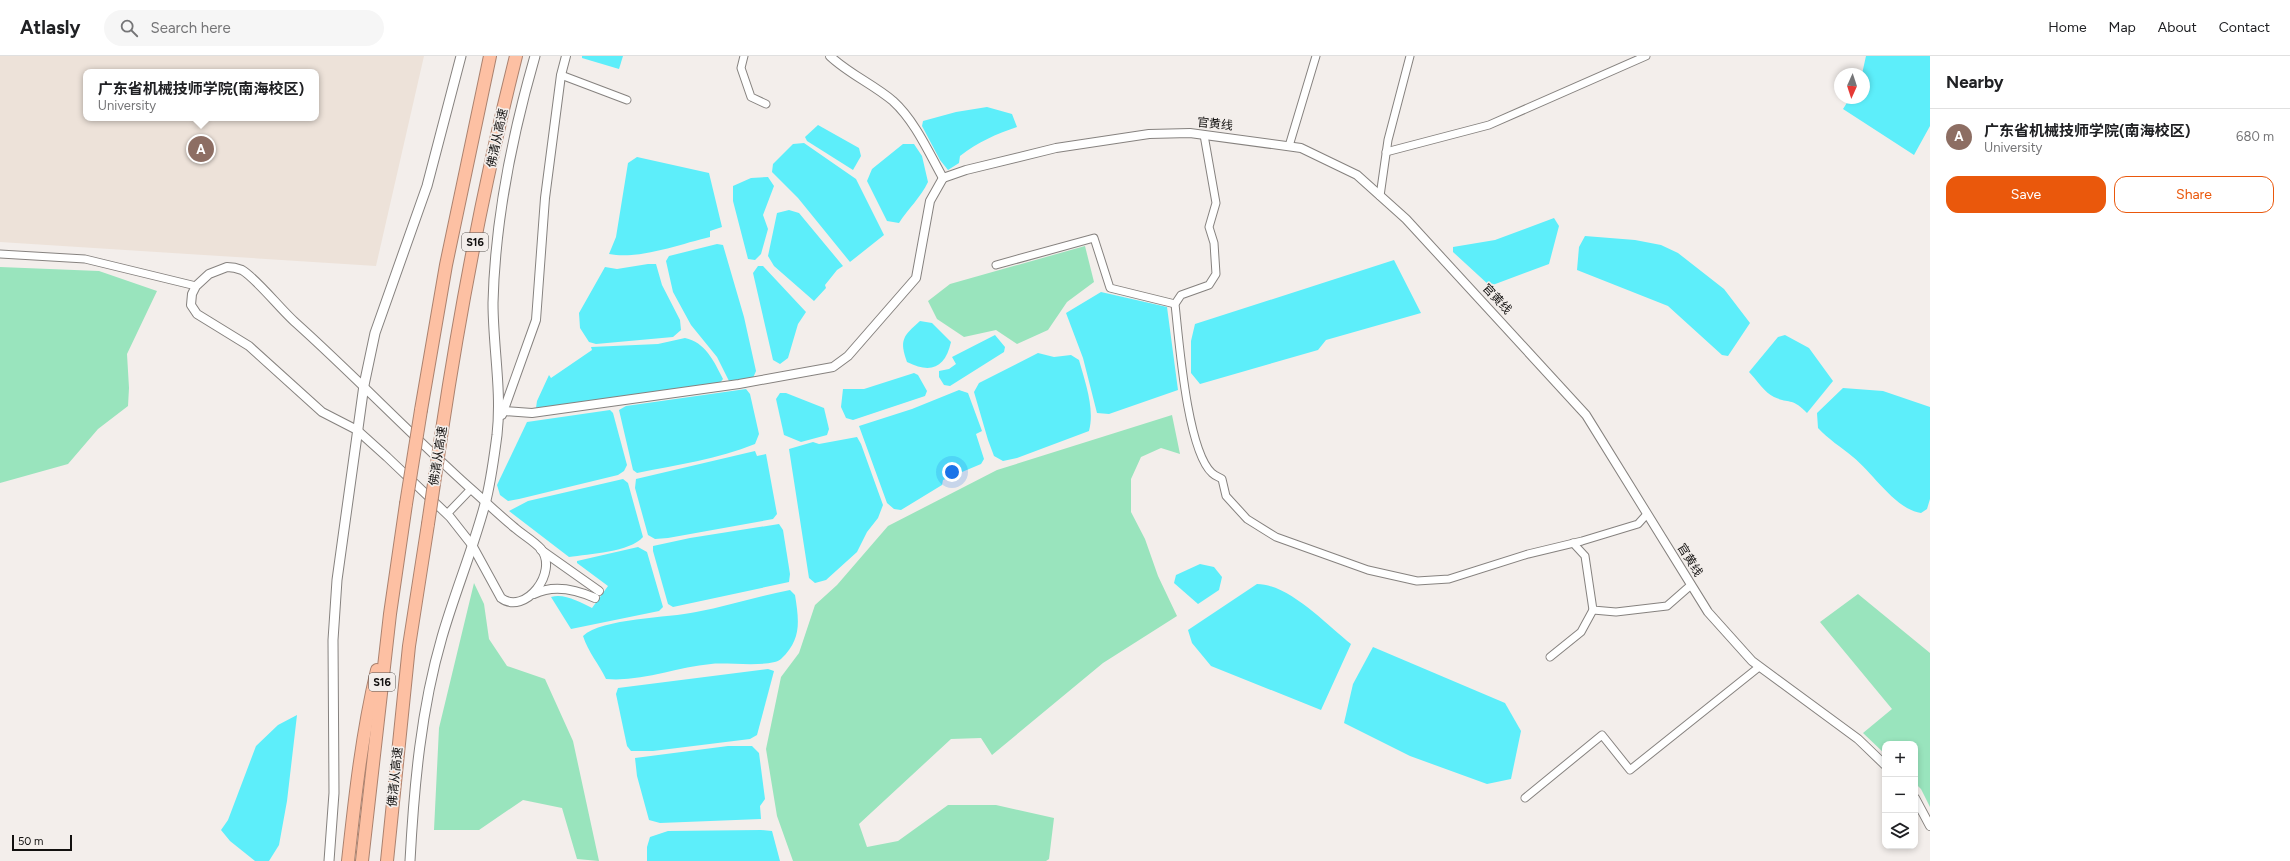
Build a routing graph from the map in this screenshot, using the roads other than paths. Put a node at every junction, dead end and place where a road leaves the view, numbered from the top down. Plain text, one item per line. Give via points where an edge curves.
1 (460, 56) edge
2 (490, 56) edge
3 (516, 56) edge
4 (536, 56) edge
5 (566, 56) edge
6 (744, 56) edge
7 (830, 56) edge
8 (1316, 56) edge
9 (1410, 56) edge
10 (1646, 56) edge
11 (561, 75) junction
12 (627, 100) dead end
13 (766, 104) dead end
14 (1204, 135) junction
15 (1289, 146) junction
16 (1386, 152) junction
17 (943, 178) junction
18 (1380, 196) junction
19 (0, 254) edge
20 (996, 265) dead end
21 (196, 286) junction
22 (1175, 304) junction
23 (364, 385) junction
24 (503, 411) junction
25 (357, 430) junction
26 (497, 433) junction
27 (471, 489) junction
28 (486, 502) junction
29 (446, 514) junction
30 (1647, 514) junction
31 (1573, 543) junction
32 (472, 545) junction
33 (541, 550) junction
34 (1691, 584) junction
35 (529, 596) junction
36 (1593, 610) junction
37 (390, 614) junction
38 (1550, 657) dead end
39 (1759, 667) junction
40 (1882, 762) edge
41 (1525, 798) dead end
42 (1918, 804) edge
43 (1930, 826) edge
44 (329, 861) edge
45 (348, 861) edge
46 (362, 861) edge
47 (387, 861) edge
48 (410, 861) edge

1 - 23 main road via 427,186 375,334
2 - 37 highway, 佛清从高速 / S16, bridge via 446,265
3 - 47 highway, 佛清从高速 / S16, bridge via 471,261 442,430 410,639
4 - 26 main road via 523,98 498,219 493,304 498,394
5 - 11 street
6 - 13 street via 741,68 751,97
7 - 17 street via 840,66 893,101 918,132
8 - 15 street
9 - 16 street via 1401,83
10 - 16 street via 1489,125
11 - 12 street
11 - 24 street via 545,198 536,320
14 - 15 street, 官黄线
14 - 17 street, 官黄线 via 1149,134 1056,148
14 - 22 street via 1216,203 1209,227 1214,243 1216,274 1209,285 1181,294
15 - 18 street, 官黄线 via 1301,148 1357,175
16 - 18 street
17 - 24 street via 930,201 916,278 848,356 833,367 739,384 532,413
18 - 30 street, 官黄线 via 1406,219 1586,415
19 - 21 street via 85,259
20 - 22 street via 1094,238 1110,288
21 - 23 street via 209,274 227,267 242,270 280,309
21 - 25 street via 191,306 198,314 249,346 322,412
22 - 31 street via 1188,411 1201,456 1212,473 1222,479 1226,496 1247,519 1276,537 1368,570 1417,581 1450,579 1528,554
23 - 25 main road
23 - 27 street
24 - 26 street
25 - 29 street
25 - 44 main road via 337,580 333,632 334,793
26 - 28 main road
27 - 28 street
27 - 29 street
28 - 32 main road
28 - 33 street
29 - 32 street
30 - 31 street via 1638,524
30 - 34 street, 官黄线
31 - 36 street via 1585,556
32 - 35 street via 501,598 507,602 516,602
32 - 48 main road via 442,638 427,707 414,789
33 - 35 street via 546,565 545,573 539,587
33 - 35 street via 597,595 566,588 548,589
34 - 36 street via 1667,606 1616,612
34 - 39 street, 官黄线 via 1708,612
36 - 38 street via 1581,632
37 - 45 highway via 368,710
37 - 46 highway, 佛清从高速 / S16
39 - 40 street, 官黄线 via 1858,738
39 - 41 street via 1630,770 1602,735
42 - 43 street

